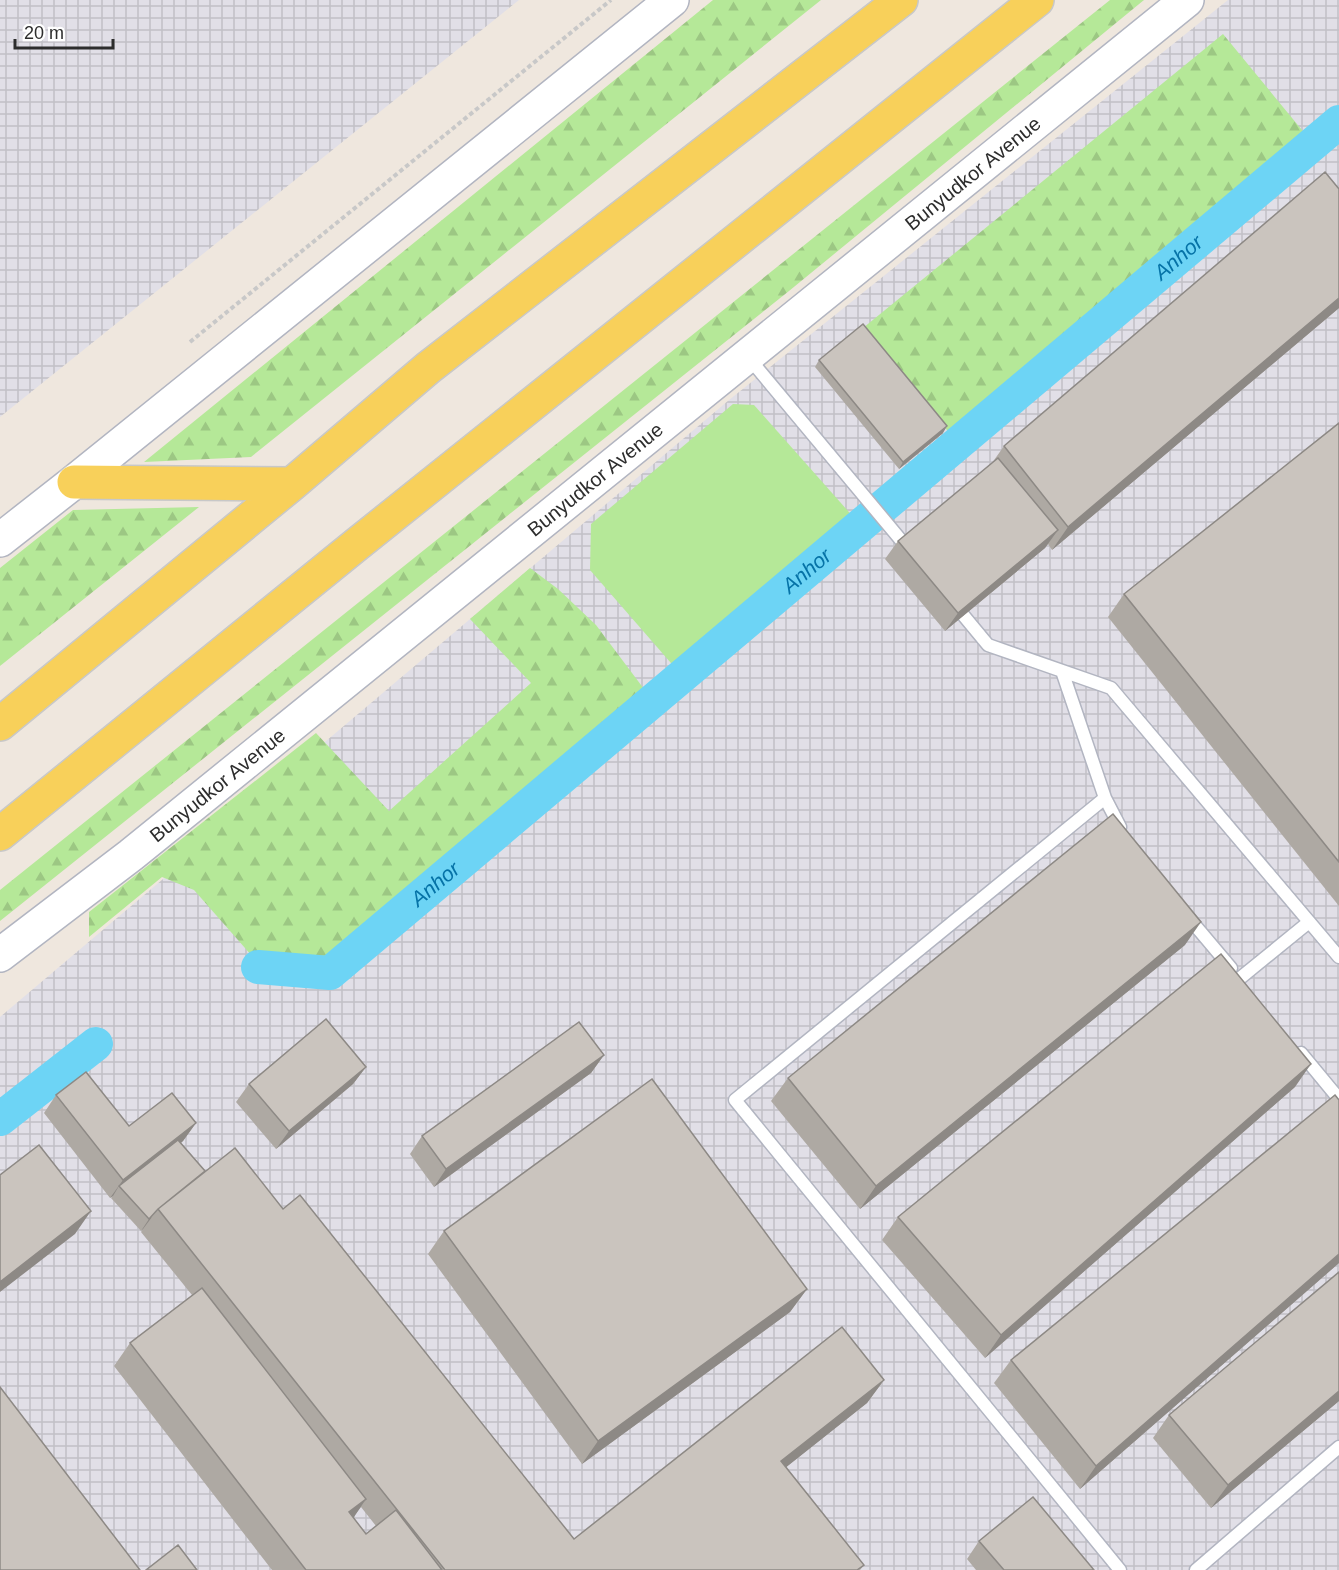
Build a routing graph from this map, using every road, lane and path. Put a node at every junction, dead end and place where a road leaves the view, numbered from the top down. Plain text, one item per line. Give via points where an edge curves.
1 (611, 0) edge
2 (672, 0) edge
3 (901, 0) edge
4 (1037, 0) edge
5 (1187, 0) edge
6 (185, 346) dead end
7 (747, 356) junction
8 (74, 482) junction
9 (292, 484) junction
10 (0, 540) edge
11 (920, 564) edge
12 (943, 591) edge
13 (1062, 671) junction
14 (0, 724) edge
15 (1105, 798) junction
16 (0, 834) edge
17 (1123, 834) edge
18 (1178, 906) edge
19 (1309, 922) junction
20 (0, 955) edge
21 (1339, 957) edge
22 (1296, 1047) edge
23 (1339, 1099) edge
24 (1339, 1447) edge
25 (1120, 1570) edge
26 (1196, 1570) edge

1 - 6 path
2 - 8 street
3 - 9 main road via 428,368
4 - 16 main road
5 - 7 street, Bunyudkor Avenue
7 - 11 lane
7 - 20 street, Bunyudkor Avenue via 140,848
8 - 9 main road
8 - 10 street
9 - 14 main road
12 - 13 lane via 988,645
13 - 15 lane
13 - 19 lane via 1111,688
15 - 17 lane
15 - 25 lane via 735,1100
18 - 19 lane via 1243,983
19 - 21 lane
22 - 23 lane
24 - 26 lane

